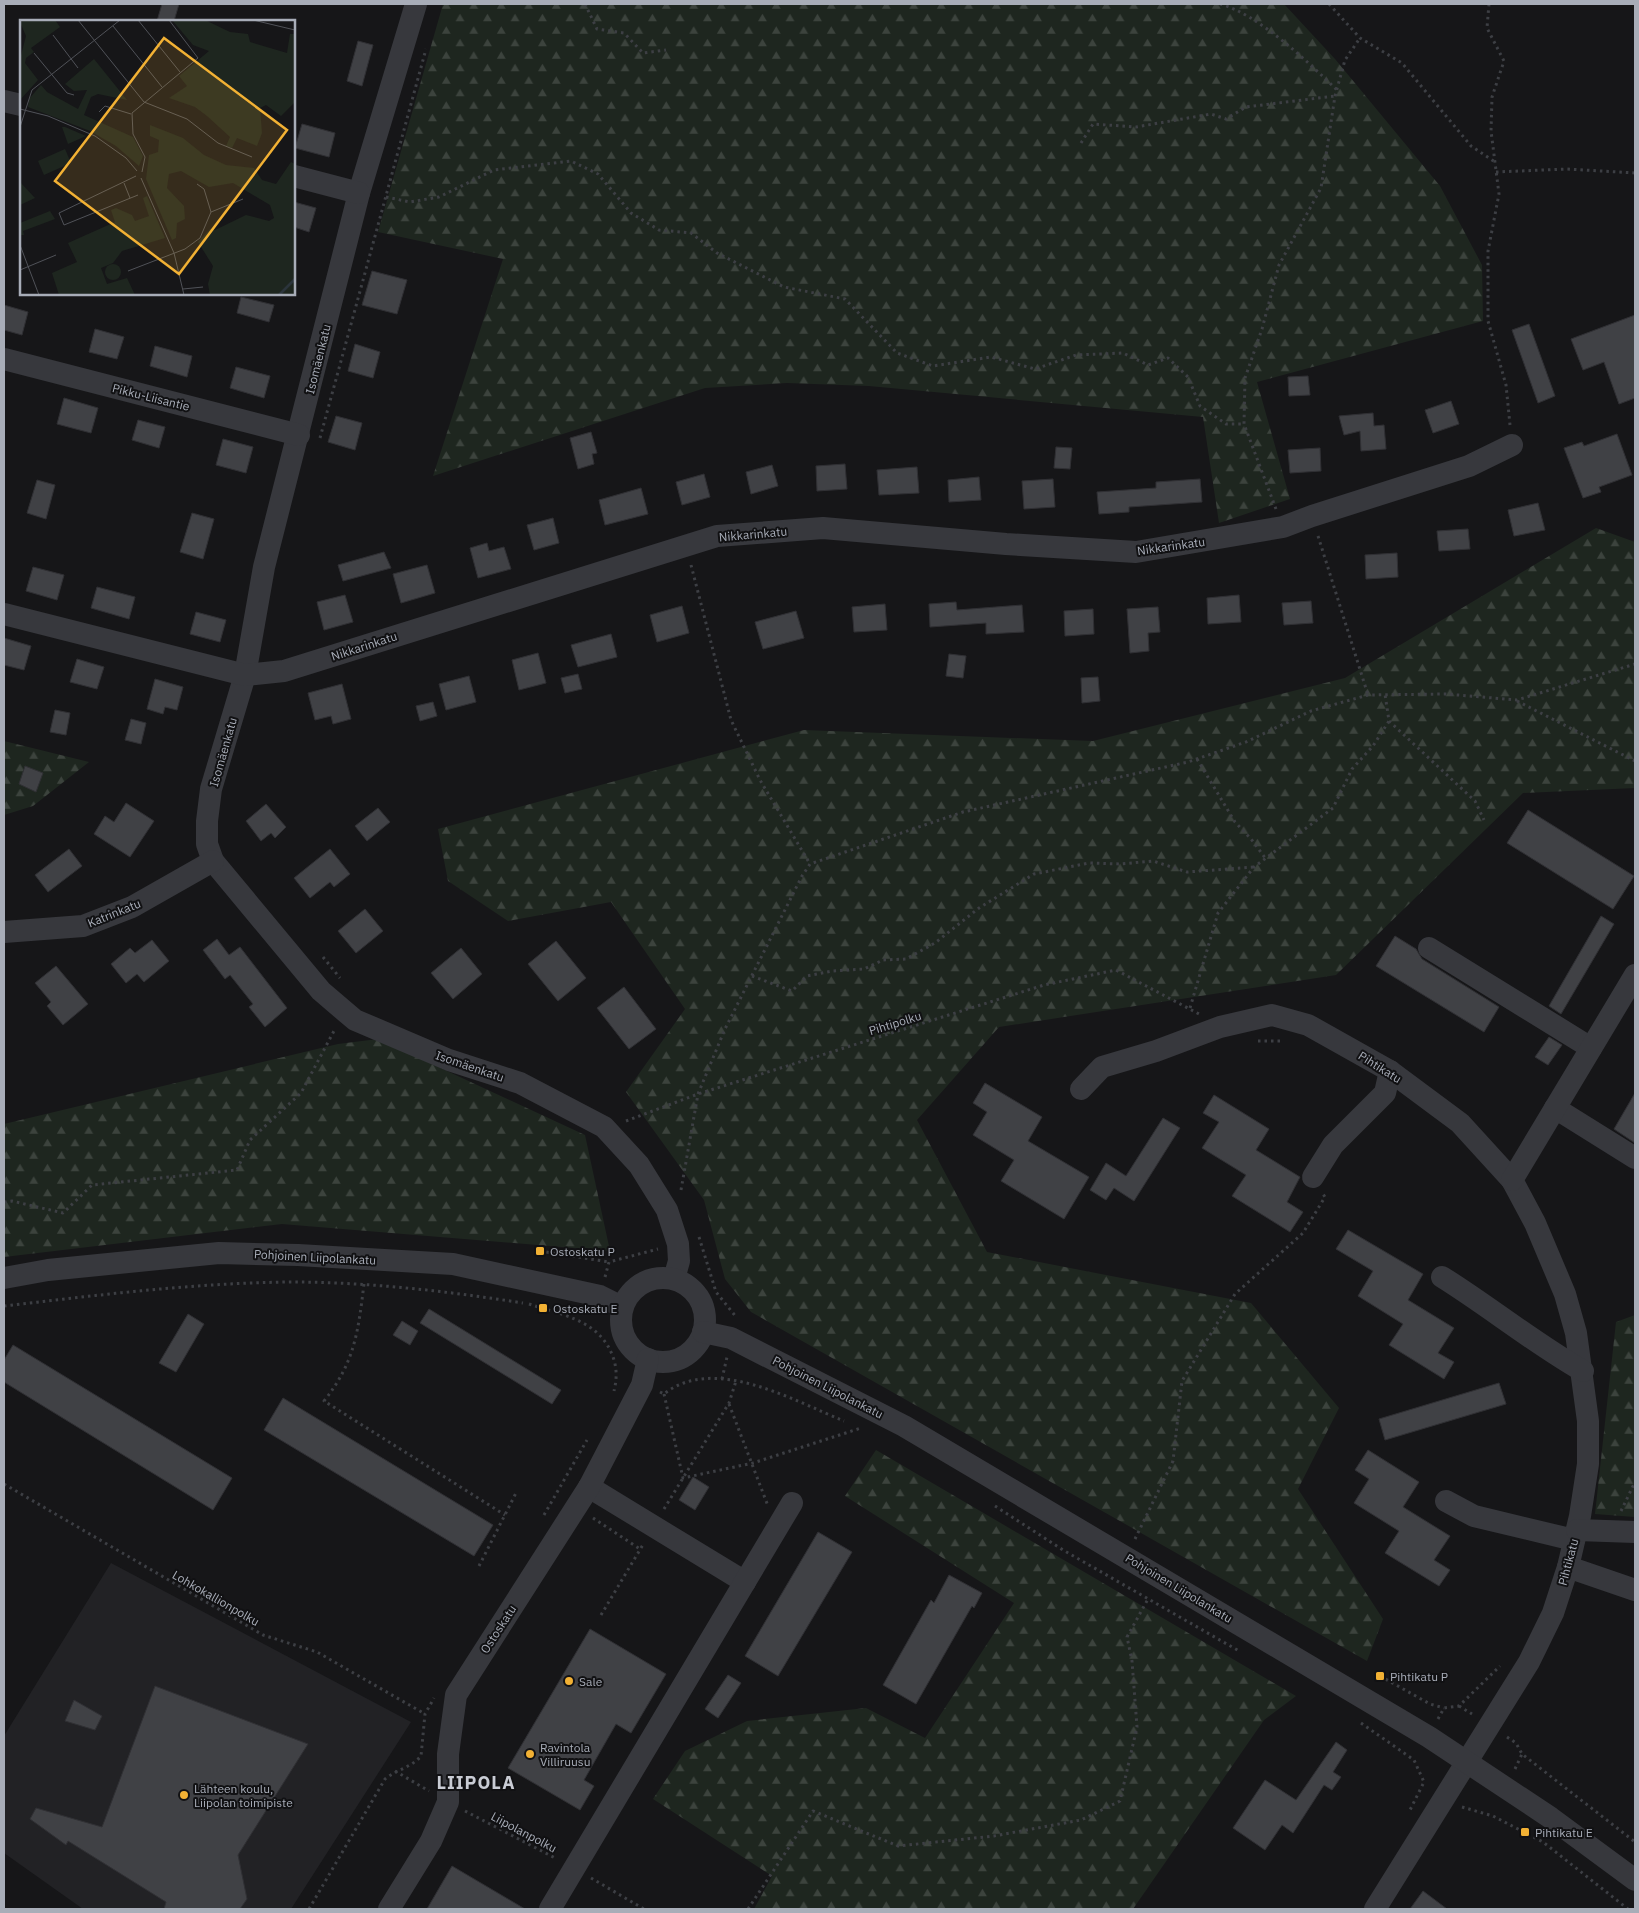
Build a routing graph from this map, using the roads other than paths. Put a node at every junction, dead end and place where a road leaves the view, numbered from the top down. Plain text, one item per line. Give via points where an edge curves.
1 (416, 4) edge
2 (4, 101) edge
3 (20, 105) edge
4 (295, 176) edge
5 (359, 193) junction
6 (4, 359) edge
7 (299, 435) junction
8 (1512, 445) road end
9 (4, 614) edge
10 (245, 675) junction
11 (213, 861) junction
12 (4, 932) edge
13 (1428, 948) dead end
14 (1635, 975) edge
15 (1591, 1048) junction
16 (1390, 1071) junction
17 (1082, 1089) dead end
18 (1555, 1108) junction
19 (1635, 1158) edge
20 (1313, 1177) road end
21 (1512, 1180) junction
22 (1442, 1277) dead end
23 (4, 1278) edge
24 (674, 1279) junction
25 (622, 1307) junction
26 (704, 1332) junction
27 (648, 1359) junction
28 (1583, 1372) junction
29 (589, 1487) junction
30 (1446, 1501) dead end
31 (792, 1503) dead end
32 (1635, 1532) edge
33 (1575, 1535) junction
34 (1568, 1567) junction
35 (745, 1582) junction
36 (1635, 1590) edge
37 (1467, 1760) junction
38 (1635, 1880) edge
39 (389, 1909) edge
40 (550, 1909) edge
41 (1375, 1909) edge

1 - 5 street, Isomäenkatu
2 - 3 street
4 - 5 street
5 - 7 street, Isomäenkatu
6 - 7 street, Pikku-Liisantie
7 - 10 street, Isomäenkatu via 264,567
8 - 10 street, Nikkarinkatu via 1469,466 1283,527 1136,552 823,528 718,536 284,671
9 - 10 street, Nikkarinkatu
10 - 11 street, Isomäenkatu via 211,789 207,844
11 - 12 street, Katrinkatu via 132,907 83,926
11 - 24 street, Isomäenkatu via 321,992 355,1020 449,1060 520,1082 604,1127 639,1165 667,1210 678,1244 679,1260
13 - 15 street
14 - 15 street
15 - 18 street
16 - 17 street, Pihtikatu via 1308,1025 1272,1015 1220,1027 1102,1067
16 - 20 street via 1385,1093 1333,1145
16 - 21 street, Pihtikatu via 1460,1123
18 - 19 street
18 - 21 street
21 - 28 street, Pihtikatu via 1535,1223 1565,1294
22 - 28 street
23 - 25 street, Pohjoinen Liipolankatu via 48,1270 220,1253 298,1255 453,1264 600,1296
24 - 25 street via 655,1278 633,1289
24 - 26 street via 692,1288 698,1297 704,1310
25 - 27 street via 620,1322 626,1340 635,1352
26 - 27 street via 694,1348 682,1357 663,1362
26 - 37 street, Pohjoinen Liipolankatu via 731,1338 904,1426
27 - 29 street, Ostoskatu via 642,1385
28 - 33 street, Pihtikatu via 1588,1464
29 - 35 street
29 - 39 street, Ostoskatu via 456,1695 448,1754 448,1802 431,1840
30 - 33 street via 1474,1516
31 - 35 street
32 - 33 street
33 - 34 street, Pihtikatu
34 - 36 street
34 - 37 street, Pihtikatu via 1553,1613 1529,1662
35 - 40 street
37 - 38 street, Pohjoinen Liipolankatu
37 - 41 street, Pihtikatu

